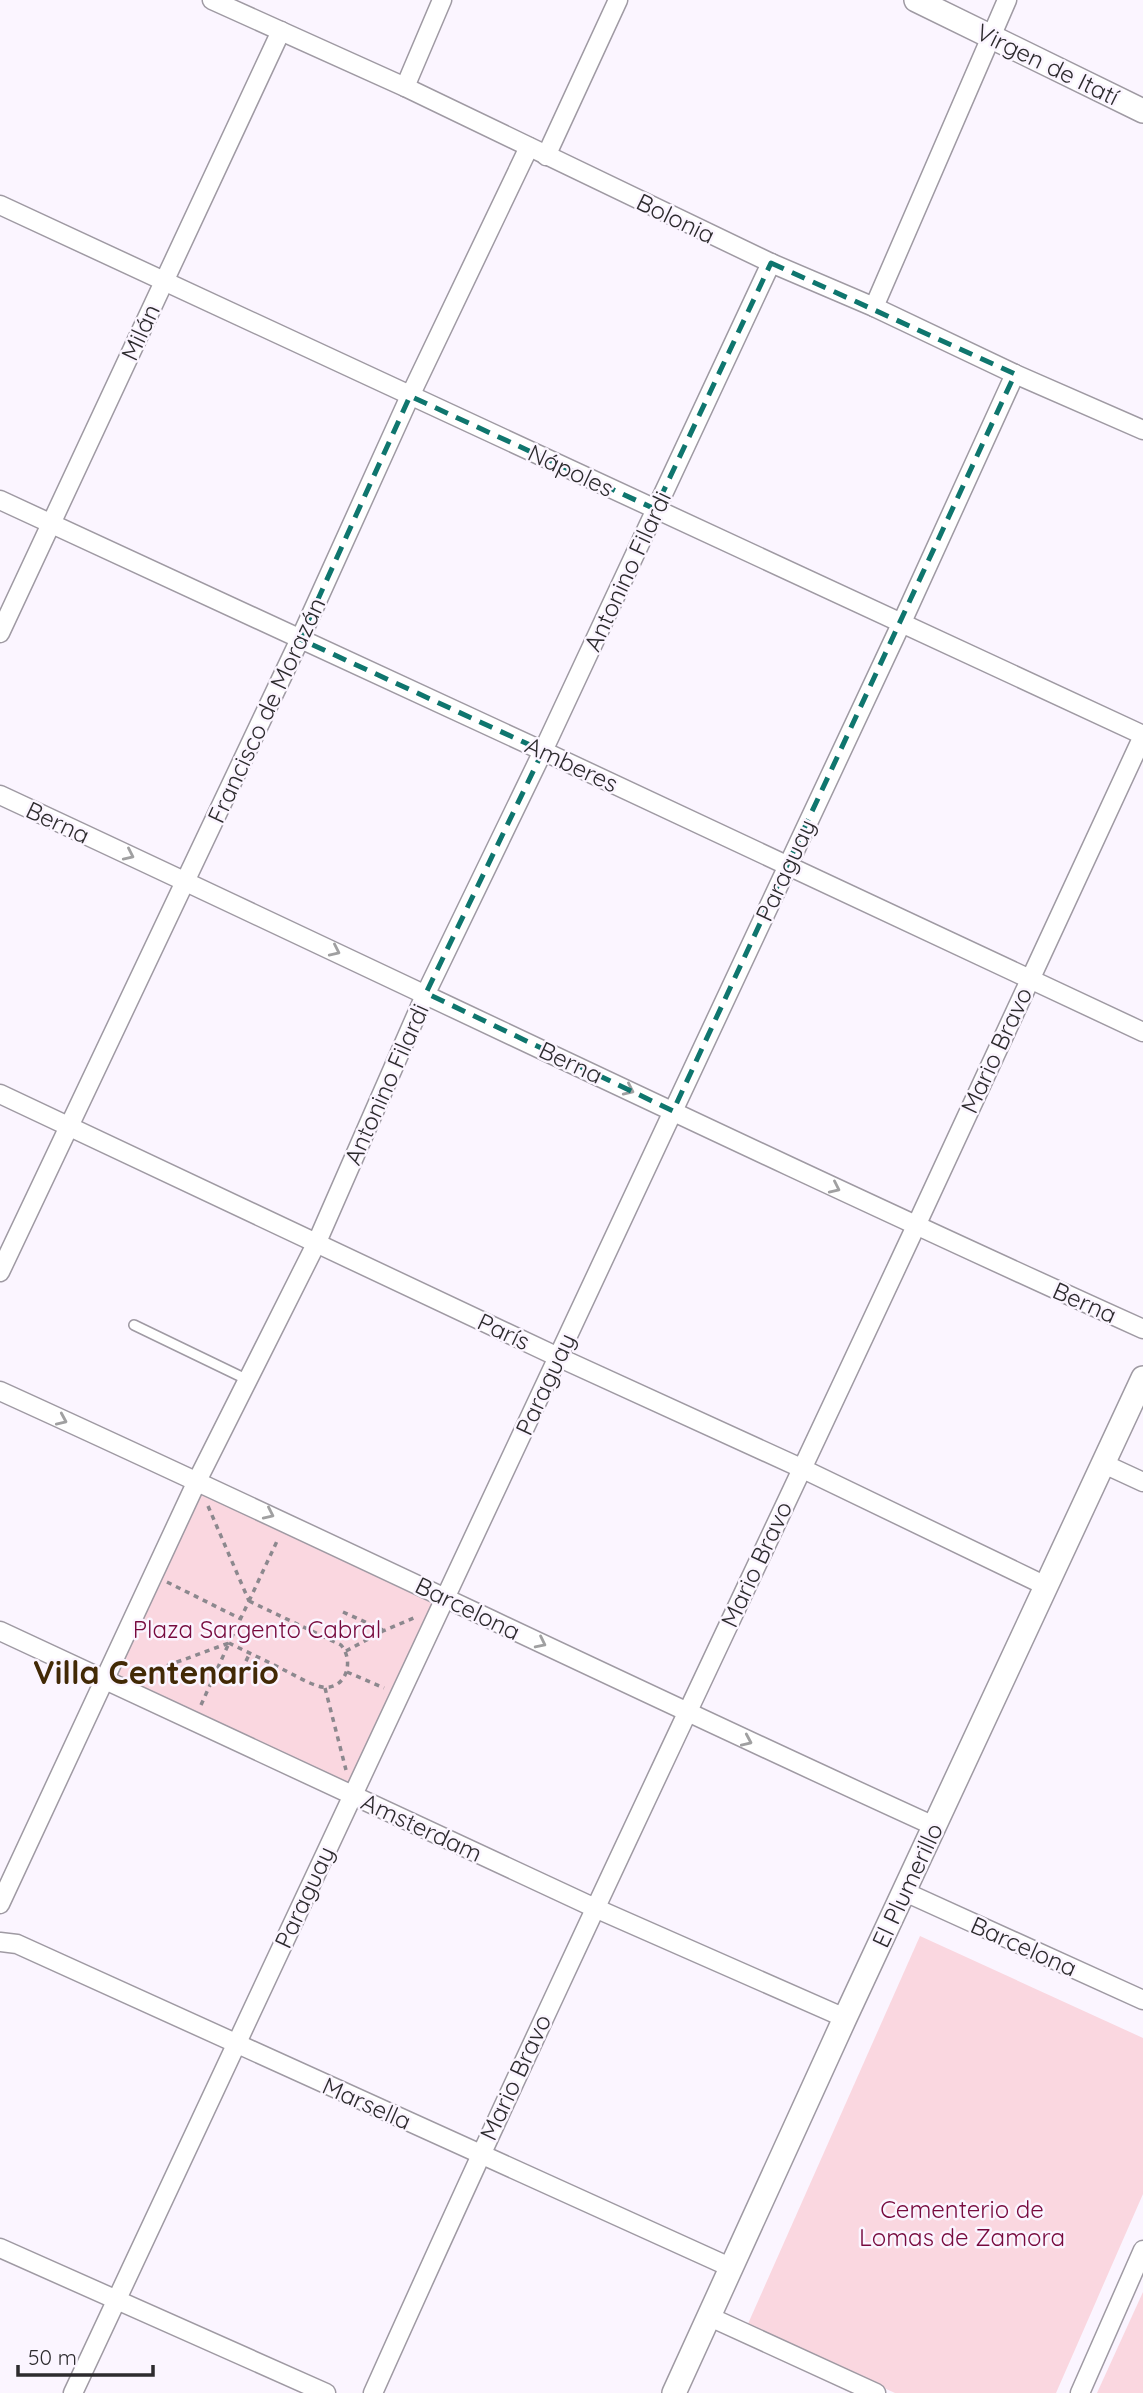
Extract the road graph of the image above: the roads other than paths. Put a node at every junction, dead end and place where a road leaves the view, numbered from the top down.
1 (212, 0) edge
2 (442, 0) edge
3 (618, 0) edge
4 (916, 0) edge
5 (1007, 0) edge
6 (281, 31) junction
7 (991, 36) junction
8 (405, 87) junction
9 (1143, 111) edge
10 (529, 148) junction
11 (546, 156) junction
12 (0, 205) edge
13 (771, 263) junction
14 (163, 280) junction
15 (874, 307) junction
16 (1015, 374) junction
17 (410, 396) junction
18 (1143, 430) edge
19 (0, 500) edge
20 (656, 509) junction
21 (51, 524) junction
22 (902, 622) junction
23 (0, 633) edge
24 (300, 639) junction
25 (1143, 736) edge
26 (544, 751) junction
27 (0, 795) edge
28 (787, 865) junction
29 (186, 881) junction
30 (1028, 979) junction
31 (426, 993) junction
32 (1143, 1032) edge
33 (0, 1094) edge
34 (673, 1111) junction
35 (71, 1126) junction
36 (916, 1226) junction
37 (317, 1242) junction
38 (0, 1272) edge
39 (134, 1325) dead end
40 (1143, 1329) edge
41 (558, 1357) junction
42 (1143, 1378) edge
43 (248, 1380) junction
44 (0, 1391) edge
45 (1104, 1464) junction
46 (801, 1468) junction
47 (197, 1481) junction
48 (1143, 1482) edge
49 (1046, 1586) junction
50 (444, 1602) junction
51 (0, 1631) edge
52 (111, 1682) junction
53 (687, 1713) junction
54 (352, 1794) junction
55 (934, 1826) junction
56 (905, 1892) junction
57 (0, 1904) edge
58 (594, 1908) junction
59 (0, 1942) edge
60 (1143, 2000) edge
61 (845, 2018) junction
62 (236, 2044) junction
63 (480, 2153) junction
64 (0, 2248) edge
65 (1143, 2250) edge
66 (732, 2268) junction
67 (115, 2300) junction
68 (710, 2317) junction
69 (73, 2393) edge
70 (326, 2393) edge
71 (373, 2393) edge
72 (674, 2393) edge
73 (876, 2393) edge
74 (1080, 2393) edge

1 - 6 street, Bolonia
2 - 8 street
3 - 11 street
4 - 7 street, Virgen de Itatí
5 - 7 street
6 - 8 street, Bolonia
6 - 14 street, Milán
7 - 9 street, Virgen de Itatí
7 - 15 street
8 - 10 street, Bolonia
10 - 11 street, Bolonia
10 - 17 street, Francisco de Morazán
11 - 13 street, Bolonia
12 - 14 street, Nápoles
13 - 15 street, Bolonia
13 - 20 street, Antonino Filardi
14 - 17 street, Nápoles
14 - 21 street, Milán
15 - 16 street, Bolonia
16 - 18 street, Bolonia
16 - 22 street, Paraguay
17 - 20 street, Nápoles
17 - 24 street, Francisco de Morazán
19 - 21 street, Amberes
20 - 22 street, Nápoles
20 - 26 street, Antonino Filardi
21 - 23 street, Milán
21 - 24 street, Amberes
22 - 25 street, Nápoles
22 - 28 street, Paraguay
24 - 26 street, Amberes
24 - 29 street, Francisco de Morazán
25 - 30 street, Mario Bravo
26 - 28 street, Amberes
26 - 31 street, Antonino Filardi
27 -> 29 street, Berna
28 - 30 street, Amberes
28 - 34 street, Paraguay
29 -> 31 street, Berna
29 - 35 street, Francisco de Morazán
30 - 32 street, Amberes
30 - 36 street, Mario Bravo
31 -> 34 street, Berna
31 - 37 street, Antonino Filardi
33 - 35 street, París
34 -> 36 street, Berna
34 - 41 street, Paraguay
35 - 37 street, París
35 - 38 street, Francisco de Morazán
36 - 40 street, Berna
36 - 46 street, Mario Bravo
37 - 41 street, París
37 - 43 street, Antonino Filardi
39 - 43 lane
41 - 46 street, París
41 - 50 street, Paraguay
42 - 45 street, El Plumerillo
43 - 47 street, Antonino Filardi
44 -> 47 street, Barcelona
45 - 48 street
45 - 49 street, El Plumerillo
46 - 49 street, París
46 - 53 street, Mario Bravo
47 -> 50 street, Barcelona
47 - 52 street, Antonino Filardi
49 - 55 street, El Plumerillo
50 -> 53 street, Barcelona
50 - 54 street, Paraguay
51 - 52 street, Amsterdam
52 - 54 street, Amsterdam
52 - 57 street, Antonino Filardi
53 -> 55 street, Barcelona
53 - 58 street, Mario Bravo
54 - 58 street, Amsterdam
54 - 62 street, Paraguay
55 - 56 street, El Plumerillo
56 - 60 street, Barcelona
56 - 61 street, El Plumerillo
58 - 61 street, Amsterdam
58 - 63 street, Mario Bravo
59 - 62 street, Marsella
61 - 66 street, El Plumerillo
62 - 63 street, Marsella
62 - 67 street, Paraguay
63 - 66 street, Marsella
63 - 71 street, Mario Bravo
64 - 67 street
65 - 74 street
66 - 68 street, El Plumerillo
67 - 69 street, Paraguay
67 - 70 street
68 - 72 street, El Plumerillo
68 - 73 street

